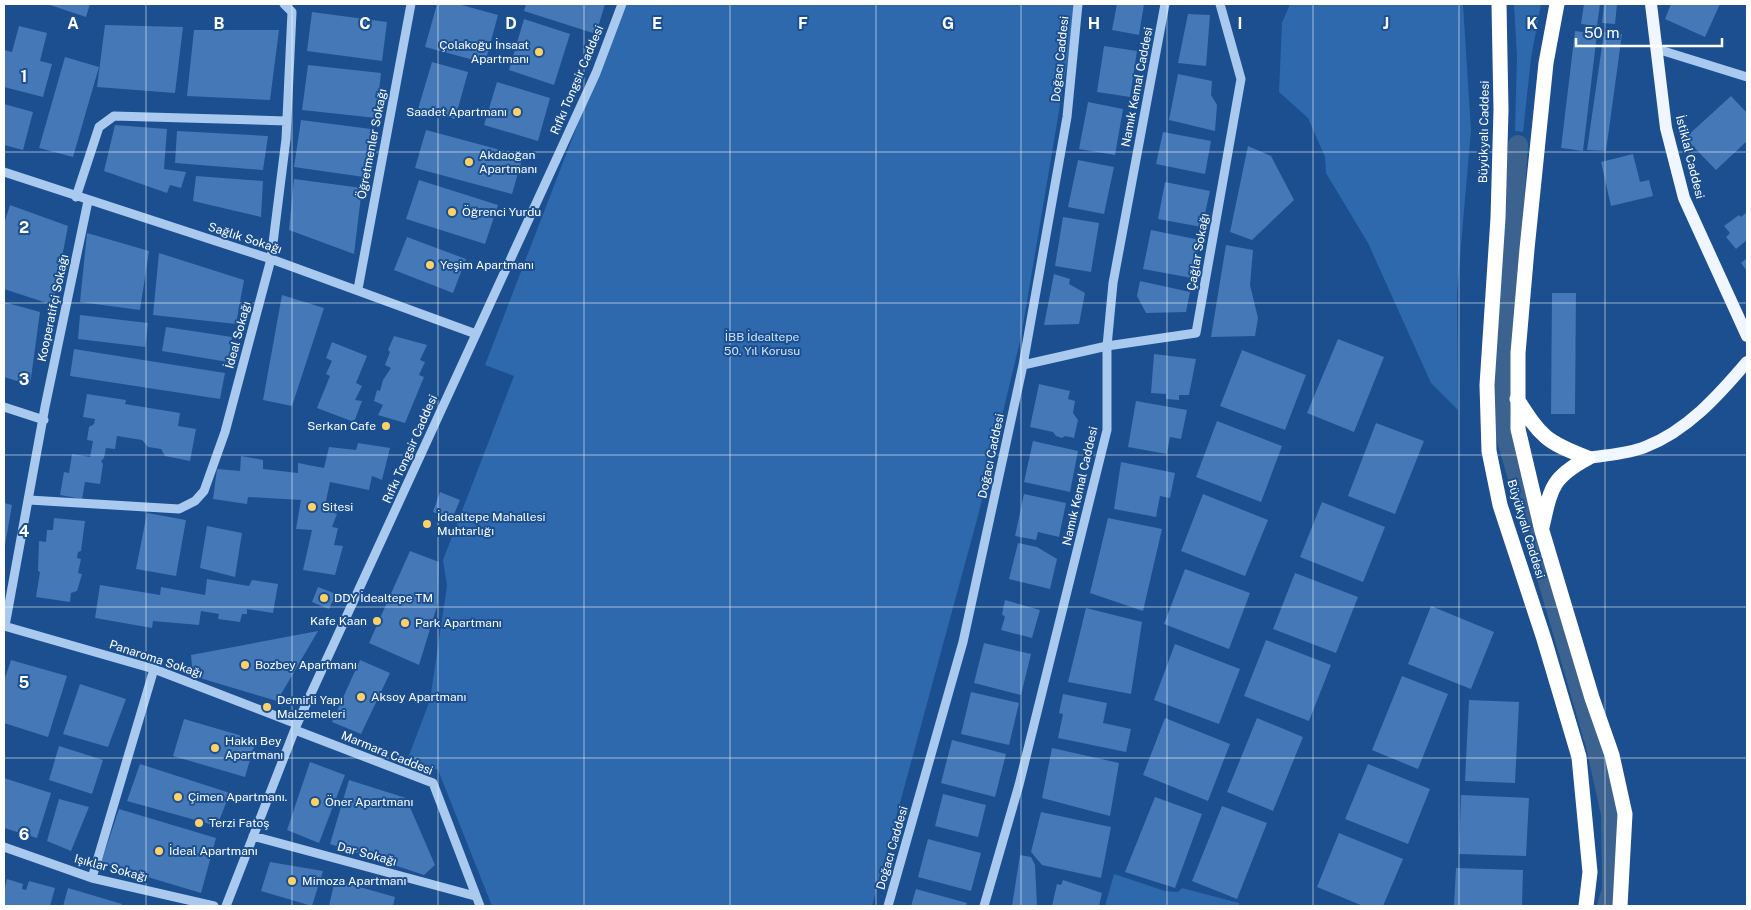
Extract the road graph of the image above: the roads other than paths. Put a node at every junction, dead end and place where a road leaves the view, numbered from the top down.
1 (284, 4) edge
2 (411, 4) edge
3 (622, 4) edge
4 (1078, 4) edge
5 (1165, 4) edge
6 (1220, 4) edge
7 (1499, 4) edge
8 (1557, 4) edge
9 (1651, 4) edge
10 (1657, 49) junction
11 (1747, 76) edge
12 (286, 121) junction
13 (4, 172) edge
14 (76, 197) junction
15 (88, 201) junction
16 (271, 259) junction
17 (358, 289) junction
18 (476, 334) junction
19 (1747, 336) edge
20 (1107, 346) junction
21 (1747, 362) edge
22 (1023, 365) junction
23 (1516, 399) junction
24 (4, 408) edge
25 (44, 420) junction
26 (1588, 458) junction
27 (29, 500) junction
28 (1542, 531) junction
29 (5, 626) edge
30 (154, 669) junction
31 (296, 727) junction
32 (253, 836) junction
33 (4, 847) edge
34 (92, 878) junction
35 (475, 896) junction
36 (214, 906) edge
37 (226, 906) edge
38 (480, 906) edge
39 (888, 906) edge
40 (984, 906) edge
41 (1586, 906) edge
42 (1620, 906) edge

1 - 12 street, İdeal Sokağı
2 - 17 street, Öğretmenler Sokağı
3 - 18 street, Rıfkı Tongsir Caddesi
4 - 22 street, Doğacı Caddesi
5 - 20 street, Namık Kemal Caddesi
6 - 20 street, Çağlar Sokağı
7 - 41 highway, Büyükyalı Caddesi
8 - 23 highway, Büyükyalı Caddesi
9 - 10 main road, İstiklal Caddesi
10 - 11 street
10 - 19 main road, İstiklal Caddesi
12 - 14 street
12 - 16 street, İdeal Sokağı
13 - 14 street, Sağlık Sokağı
14 - 15 street, Sağlık Sokağı
15 - 16 street, Sağlık Sokağı
15 - 25 street, Kooperatifçi Sokağı
16 - 17 street, Sağlık Sokağı
16 - 27 street, İdeal Sokağı
17 - 18 street, Sağlık Sokağı
18 - 31 street, Rıfkı Tongsir Caddesi
20 - 22 street, Çağlar Sokağı
20 - 40 street, Namık Kemal Caddesi
21 - 26 main road
22 - 39 street, Doğacı Caddesi
23 - 26 highway
23 - 28 highway, Büyükyalı Caddesi
24 - 25 street
25 - 27 street, Kooperatifçi Sokağı
26 - 28 highway, Büyükyalı Caddesi
27 - 29 street, Kooperatifçi Sokağı
28 - 42 highway, Büyükyalı Caddesi
29 - 30 street, Panaroma Sokağı
30 - 31 street, Panaroma Sokağı
30 - 34 street
31 - 32 street, Rıfkı Tongsir Caddesi
31 - 35 street, Marmara Caddesi
32 - 35 street, Dar Sokağı
32 - 37 street, Rıfkı Tongsir Caddesi
33 - 34 street, Işıklar Sokağı
34 - 36 street, Işıklar Sokağı
35 - 38 street, Marmara Caddesi

